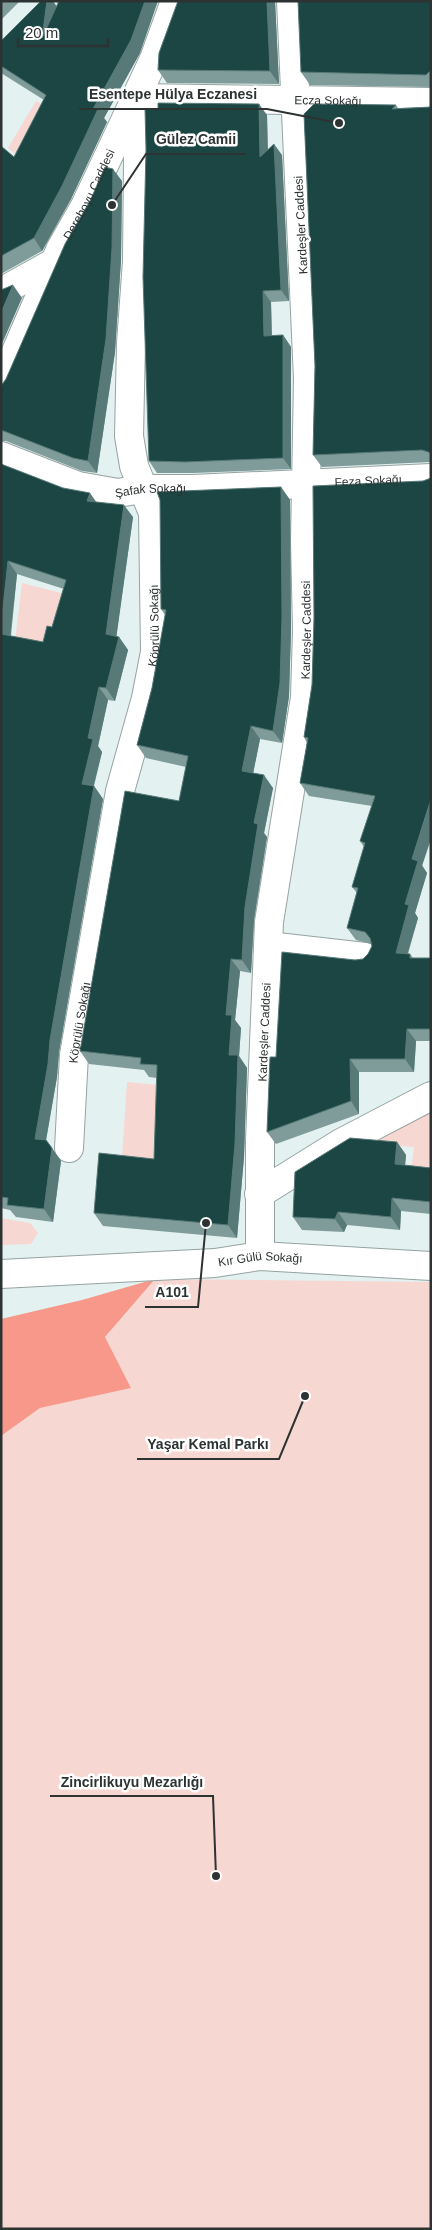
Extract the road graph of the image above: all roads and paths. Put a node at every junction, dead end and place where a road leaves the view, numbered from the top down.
1 (176, 1) edge
2 (291, 1) edge
3 (136, 98) junction
4 (297, 101) junction
5 (431, 102) edge
6 (55, 262) junction
7 (1, 292) edge
8 (1, 386) edge
9 (1, 456) edge
10 (431, 478) edge
11 (306, 482) junction
12 (142, 489) junction
13 (268, 946) junction
14 (365, 957) edge
15 (431, 1096) edge
16 (69, 1148) dead end
17 (259, 1194) junction
18 (260, 1256) junction
19 (431, 1266) edge
20 (1, 1274) edge

1 - 3 street, Dereboyu Caddesi
2 - 4 street, Kardeşler Caddesi
3 - 4 street, Ecza Sokağı
3 - 6 street, Dereboyu Caddesi
3 - 12 street, Köprülü Sokağı
4 - 5 street, Ecza Sokağı
4 - 11 street, Kardeşler Caddesi
6 - 7 street
6 - 8 street, Dereboyu Caddesi
9 - 12 street, Şafak Sokağı
10 - 11 street, Feza Sokağı
11 - 12 street, Şafak Sokağı
11 - 13 street, Kardeşler Caddesi
12 - 16 street, Köprülü Sokağı
13 - 14 street
13 - 17 street, Kardeşler Caddesi
15 - 17 street
17 - 18 street, Kardeşler Caddesi
18 - 19 street, Kır Gülü Sokağı
18 - 20 street, Kır Gülü Sokağı

